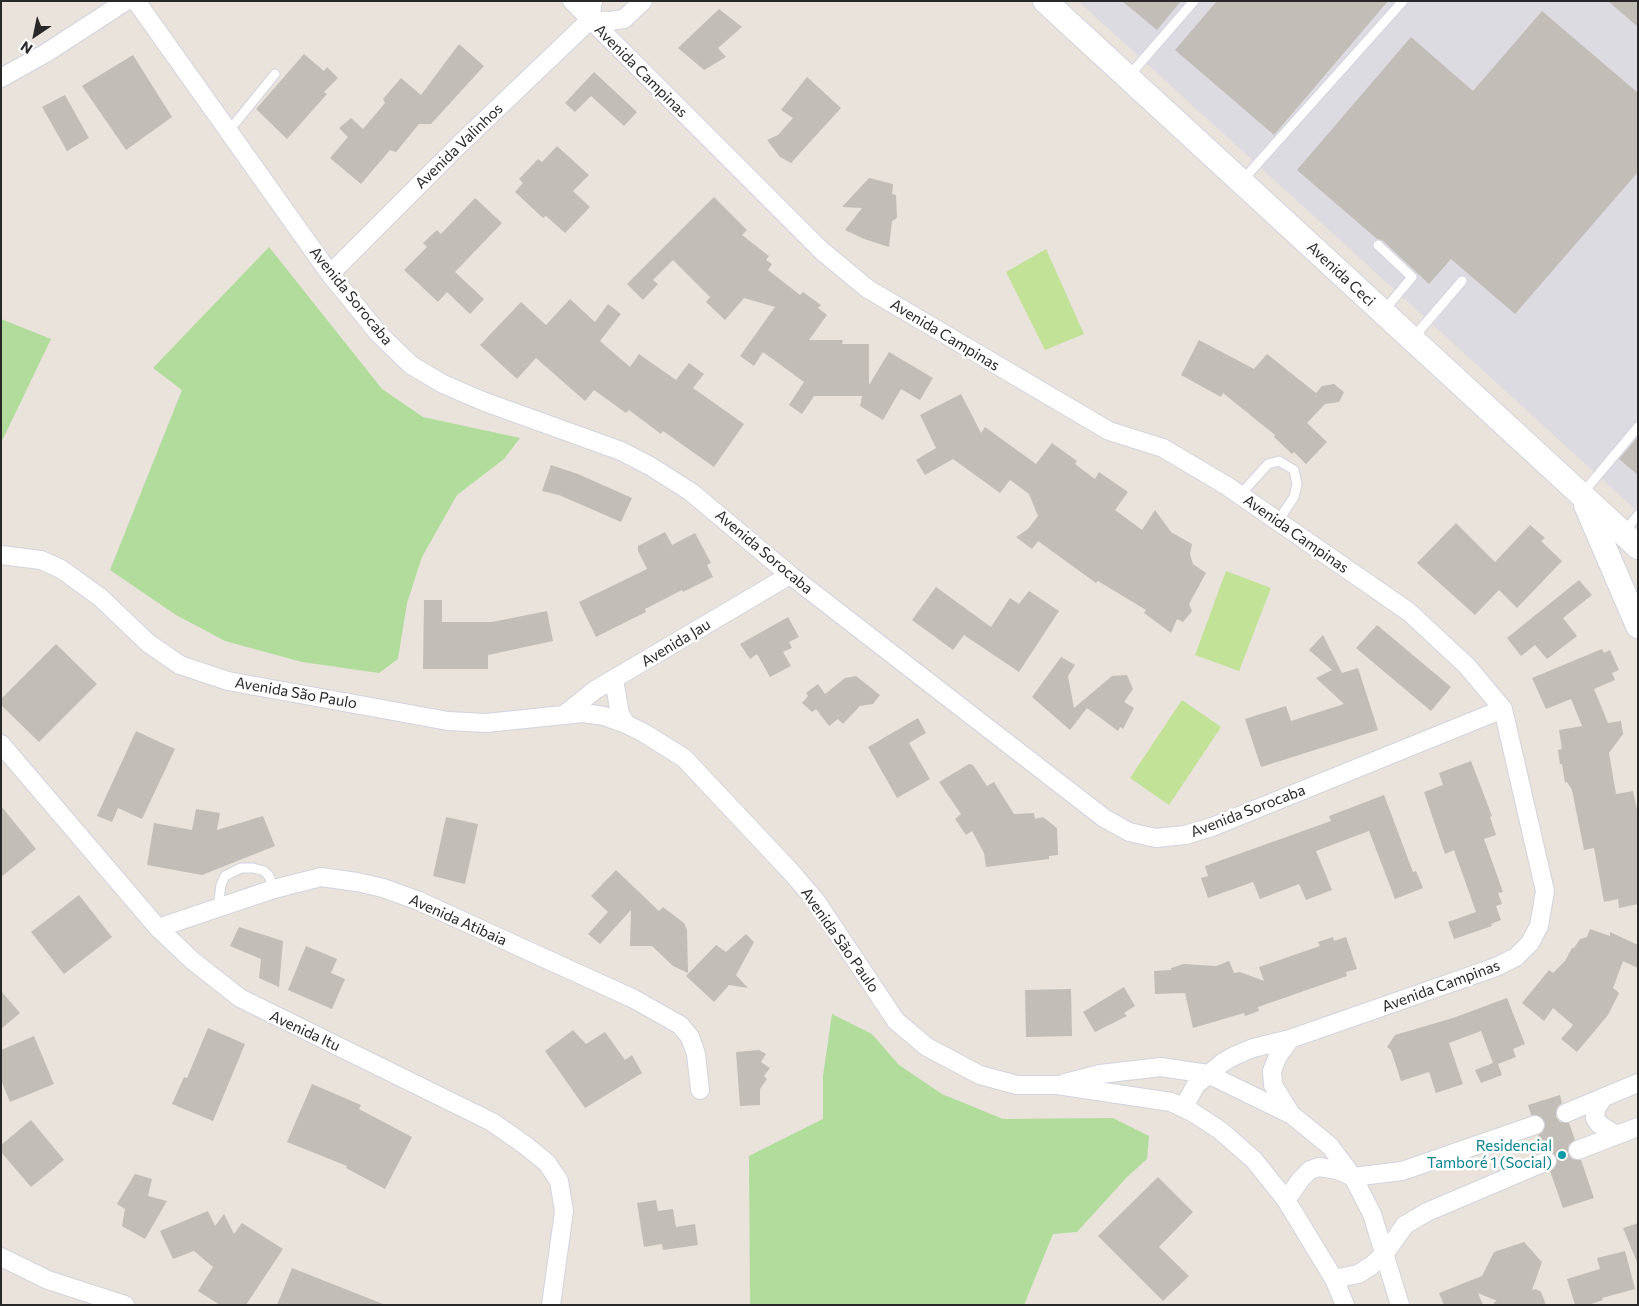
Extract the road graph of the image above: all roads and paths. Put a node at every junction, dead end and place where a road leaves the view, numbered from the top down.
1 (126, 1) edge
2 (136, 1) edge
3 (572, 1) edge
4 (593, 1) edge
5 (643, 1) edge
6 (1045, 1) edge
7 (1194, 1) edge
8 (1403, 1) edge
9 (590, 20) junction
10 (275, 74) dead end
11 (1, 78) edge
12 (1128, 78) junction
13 (228, 133) junction
14 (1241, 182) junction
15 (1378, 245) dead end
16 (330, 274) junction
17 (1462, 281) dead end
18 (1383, 312) junction
19 (1412, 339) junction
20 (1638, 428) edge
21 (1240, 495) junction
22 (1582, 496) junction
23 (1638, 515) edge
24 (1278, 521) junction
25 (1630, 540) edge
26 (1, 555) edge
27 (790, 575) junction
28 (1638, 626) edge
29 (614, 680) junction
30 (1503, 709) junction
31 (565, 714) junction
32 (626, 724) junction
33 (1, 744) edge
34 (274, 889) junction
35 (218, 907) junction
36 (158, 928) junction
37 (1290, 1039) junction
38 (1208, 1074) junction
39 (1638, 1083) edge
40 (1057, 1085) junction
41 (700, 1090) dead end
42 (1604, 1097) junction
43 (1183, 1108) junction
44 (1566, 1113) tunnel mouth
45 (1292, 1115) junction
46 (1535, 1125) tunnel mouth
47 (1638, 1127) edge
48 (1616, 1135) junction
49 (1578, 1150) tunnel mouth
50 (1547, 1161) tunnel mouth
51 (1353, 1177) junction
52 (1286, 1200) junction
53 (1385, 1252) junction
54 (1, 1257) edge
55 (1334, 1279) junction
56 (125, 1305) edge
57 (552, 1305) edge
58 (1345, 1305) edge
59 (1400, 1305) edge

1 - 11 street
2 - 13 street, Avenida Sorocaba
3 - 9 street, Avenida Campinas
4 - 9 street
5 - 9 street
6 - 12 main road, Avenida Ceci
7 - 12 lane
8 - 14 lane
9 - 16 street, Avenida Valinhos
9 - 21 street, Avenida Campinas
10 - 13 lane
12 - 14 main road, Avenida Ceci
13 - 16 street, Avenida Sorocaba
14 - 18 main road, Avenida Ceci
15 - 18 lane
16 - 27 street, Avenida Sorocaba
17 - 19 lane
18 - 19 main road, Avenida Ceci
19 - 22 main road, Avenida Ceci
20 - 22 lane
21 - 24 street, Avenida Campinas
21 - 24 lane
22 - 25 main road, Avenida Ceci
22 - 28 main road
23 - 25 lane
24 - 30 street, Avenida Campinas
26 - 31 street, Avenida São Paulo
27 - 29 street, Avenida Jau
27 - 30 street, Avenida Sorocaba
29 - 31 street, Avenida Jau
29 - 32 street
30 - 37 street, Avenida Campinas
31 - 32 street, Avenida São Paulo
32 - 40 street, Avenida São Paulo
33 - 36 street, Avenida Itu
34 - 35 street, Avenida Atibaia
34 - 35 lane
34 - 41 street, Avenida Atibaia
35 - 36 street, Avenida Atibaia
36 - 57 street, Avenida Itu
37 - 38 street, Avenida Campinas
37 - 45 street
38 - 40 street, Avenida São Paulo
38 - 43 street, Avenida Campinas
38 - 45 street, Avenida São Paulo
39 - 42 street
40 - 43 street, Avenida São Paulo
42 - 44 street
42 - 48 street
43 - 52 street, Avenida São Paulo
45 - 51 street, Avenida São Paulo
46 - 51 street
47 - 48 street
48 - 49 street
50 - 53 street
51 - 52 street
51 - 53 street, Avenida São Paulo
52 - 55 street, Avenida São Paulo
53 - 55 street
53 - 59 street, Avenida São Paulo
54 - 56 street
55 - 58 street, Avenida São Paulo

